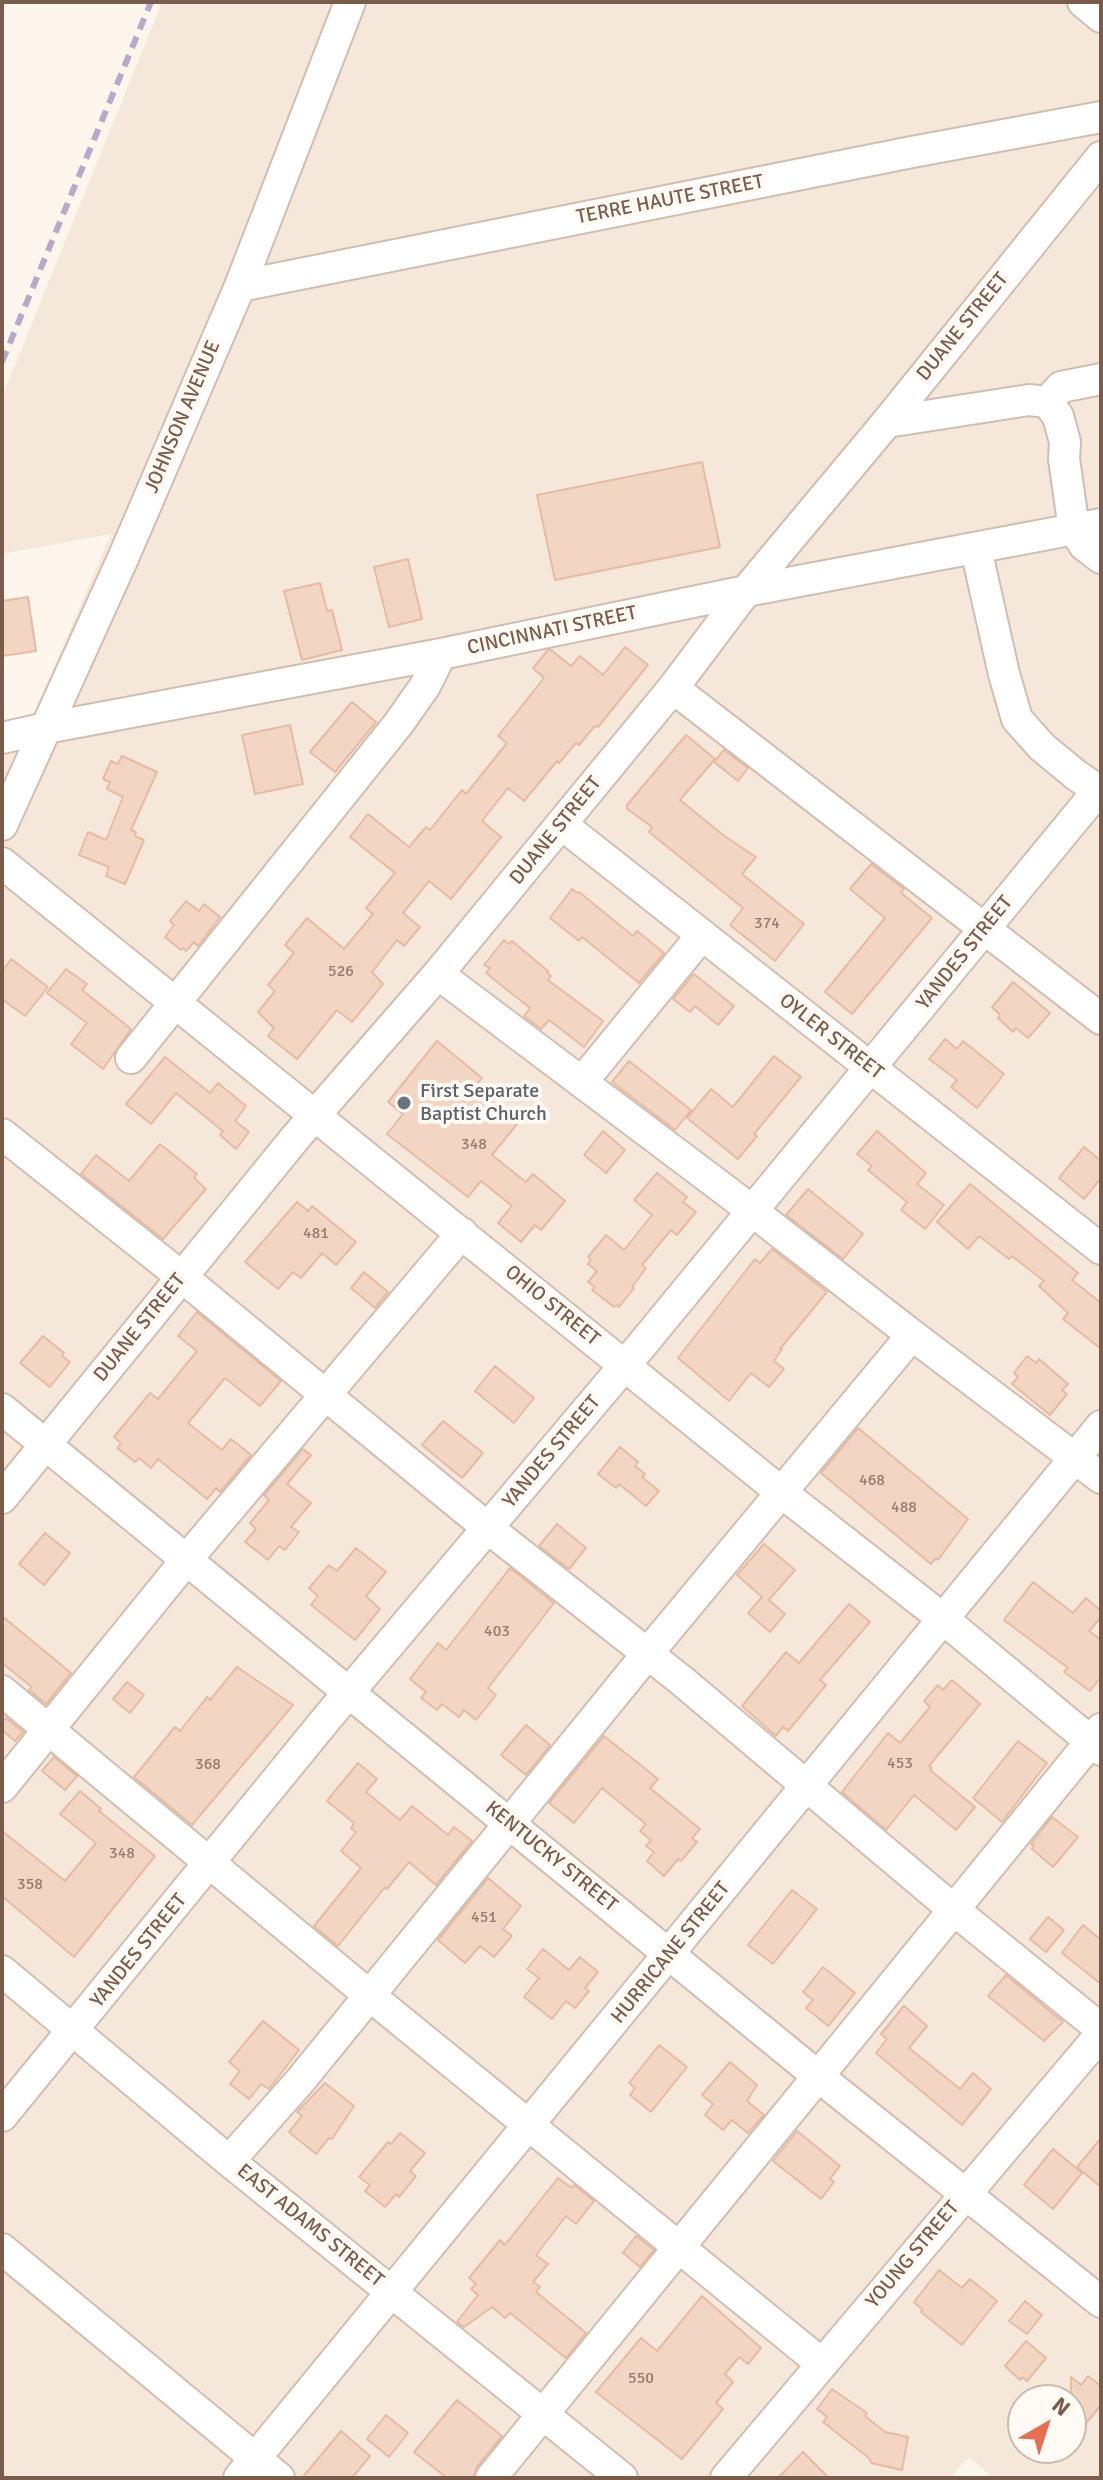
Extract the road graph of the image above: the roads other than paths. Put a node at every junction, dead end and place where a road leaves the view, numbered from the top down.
1 (350, 2) edge
2 (1083, 2) edge
3 (1101, 17) edge
4 (1101, 117) edge
5 (1101, 157) edge
6 (240, 286) junction
7 (1101, 379) edge
8 (1047, 402) junction
9 (887, 422) junction
10 (1088, 526) edge
11 (976, 549) junction
12 (1101, 558) edge
13 (746, 591) junction
14 (441, 654) junction
15 (673, 688) junction
16 (46, 728) junction
17 (2, 738) edge
18 (1100, 789) edge
19 (561, 824) junction
20 (2, 825) edge
21 (2, 863) edge
22 (985, 928) junction
23 (702, 935) junction
24 (438, 974) junction
25 (175, 1002) junction
26 (1101, 1019) edge
27 (131, 1058) dead end
28 (870, 1069) junction
29 (582, 1082) junction
30 (316, 1114) junction
31 (2, 1134) edge
32 (753, 1211) junction
33 (462, 1233) junction
34 (1101, 1249) edge
35 (182, 1277) junction
36 (912, 1335) junction
37 (625, 1365) junction
38 (328, 1394) junction
39 (2, 1409) edge
40 (1101, 1426) edge
41 (45, 1444) junction
42 (1075, 1459) junction
43 (1101, 1478) edge
44 (781, 1492) junction
45 (2, 1498) edge
46 (489, 1529) junction
47 (187, 1559) junction
48 (942, 1618) junction
49 (648, 1653) junction
50 (2, 1691) edge
51 (349, 1693) junction
52 (49, 1729) junction
53 (1098, 1740) edge
54 (806, 1786) junction
55 (2, 1787) edge
56 (511, 1823) junction
57 (210, 1864) junction
58 (954, 1910) junction
59 (670, 1955) junction
60 (2, 1971) edge
61 (369, 1995) junction
62 (73, 2030) junction
63 (1101, 2032) edge
64 (819, 2077) junction
65 (2, 2116) edge
66 (531, 2125) junction
67 (229, 2161) junction
68 (965, 2194) junction
69 (2, 2249) edge
70 (680, 2249) junction
71 (391, 2291) junction
72 (1101, 2302) edge
73 (821, 2363) junction
74 (542, 2413) junction
75 (248, 2468) edge
76 (279, 2478) edge
77 (491, 2478) edge
78 (622, 2478) edge
79 (726, 2478) edge

1 - 6 street, JOHNSON AVENUE
2 - 3 street
4 - 6 street, TERRE HAUTE STREET
5 - 9 street, DUANE STREET
6 - 16 street, JOHNSON AVENUE
7 - 8 street
8 - 9 street
8 - 10 street
9 - 13 street, DUANE STREET
10 - 11 street, CINCINNATI STREET
10 - 12 street
11 - 13 street, CINCINNATI STREET
11 - 18 street
13 - 14 street, CINCINNATI STREET
13 - 15 street, DUANE STREET
14 - 16 street, CINCINNATI STREET
14 - 25 street
15 - 19 street, DUANE STREET
15 - 22 street
16 - 17 street, CINCINNATI STREET
16 - 20 street, JOHNSON AVENUE
18 - 22 street, YANDES STREET
19 - 23 street, OYLER STREET
19 - 24 street, DUANE STREET
21 - 25 street, OHIO STREET
22 - 26 street
22 - 28 street, YANDES STREET
23 - 28 street, OYLER STREET
23 - 29 street
24 - 29 street
24 - 30 street, DUANE STREET
25 - 27 street
25 - 30 street, OHIO STREET
28 - 32 street, YANDES STREET
28 - 34 street, OYLER STREET
29 - 32 street
30 - 33 street, OHIO STREET
30 - 35 street, DUANE STREET
31 - 35 street
32 - 36 street
32 - 37 street, YANDES STREET
33 - 37 street, OHIO STREET
33 - 38 street
35 - 38 street
35 - 41 street, DUANE STREET
36 - 42 street
36 - 44 street
37 - 44 street, OHIO STREET
37 - 46 street, YANDES STREET
38 - 46 street
38 - 47 street
39 - 41 street, KENTUCKY STREET
40 - 42 street, HURRICANE STREET
41 - 45 street, DUANE STREET
41 - 47 street, KENTUCKY STREET
42 - 43 street
42 - 48 street, HURRICANE STREET
44 - 48 street, OHIO STREET
44 - 49 street
46 - 49 street
46 - 51 street, YANDES STREET
47 - 51 street, KENTUCKY STREET
47 - 52 street
48 - 53 street, OHIO STREET
48 - 54 street, HURRICANE STREET
49 - 54 street
49 - 56 street
50 - 52 street
51 - 56 street, KENTUCKY STREET
51 - 57 street, YANDES STREET
52 - 55 street
52 - 57 street
53 - 58 street
54 - 58 street
54 - 59 street, HURRICANE STREET
56 - 59 street, KENTUCKY STREET
56 - 61 street
57 - 61 street
57 - 62 street, YANDES STREET
58 - 63 street
58 - 64 street
59 - 64 street, KENTUCKY STREET
59 - 66 street, HURRICANE STREET
60 - 62 street, EAST ADAMS STREET
61 - 66 street
61 - 67 street
62 - 65 street, YANDES STREET
62 - 67 street, EAST ADAMS STREET
63 - 68 street, YOUNG STREET
64 - 68 street, KENTUCKY STREET
64 - 70 street
66 - 70 street
66 - 71 street, HURRICANE STREET
67 - 71 street, EAST ADAMS STREET
68 - 72 street, KENTUCKY STREET
68 - 73 street, YOUNG STREET
69 - 75 street
70 - 73 street
70 - 74 street
71 - 74 street, EAST ADAMS STREET
71 - 75 street, HURRICANE STREET
73 - 79 street, YOUNG STREET
74 - 77 street
74 - 78 street, EAST ADAMS STREET
75 - 76 street

